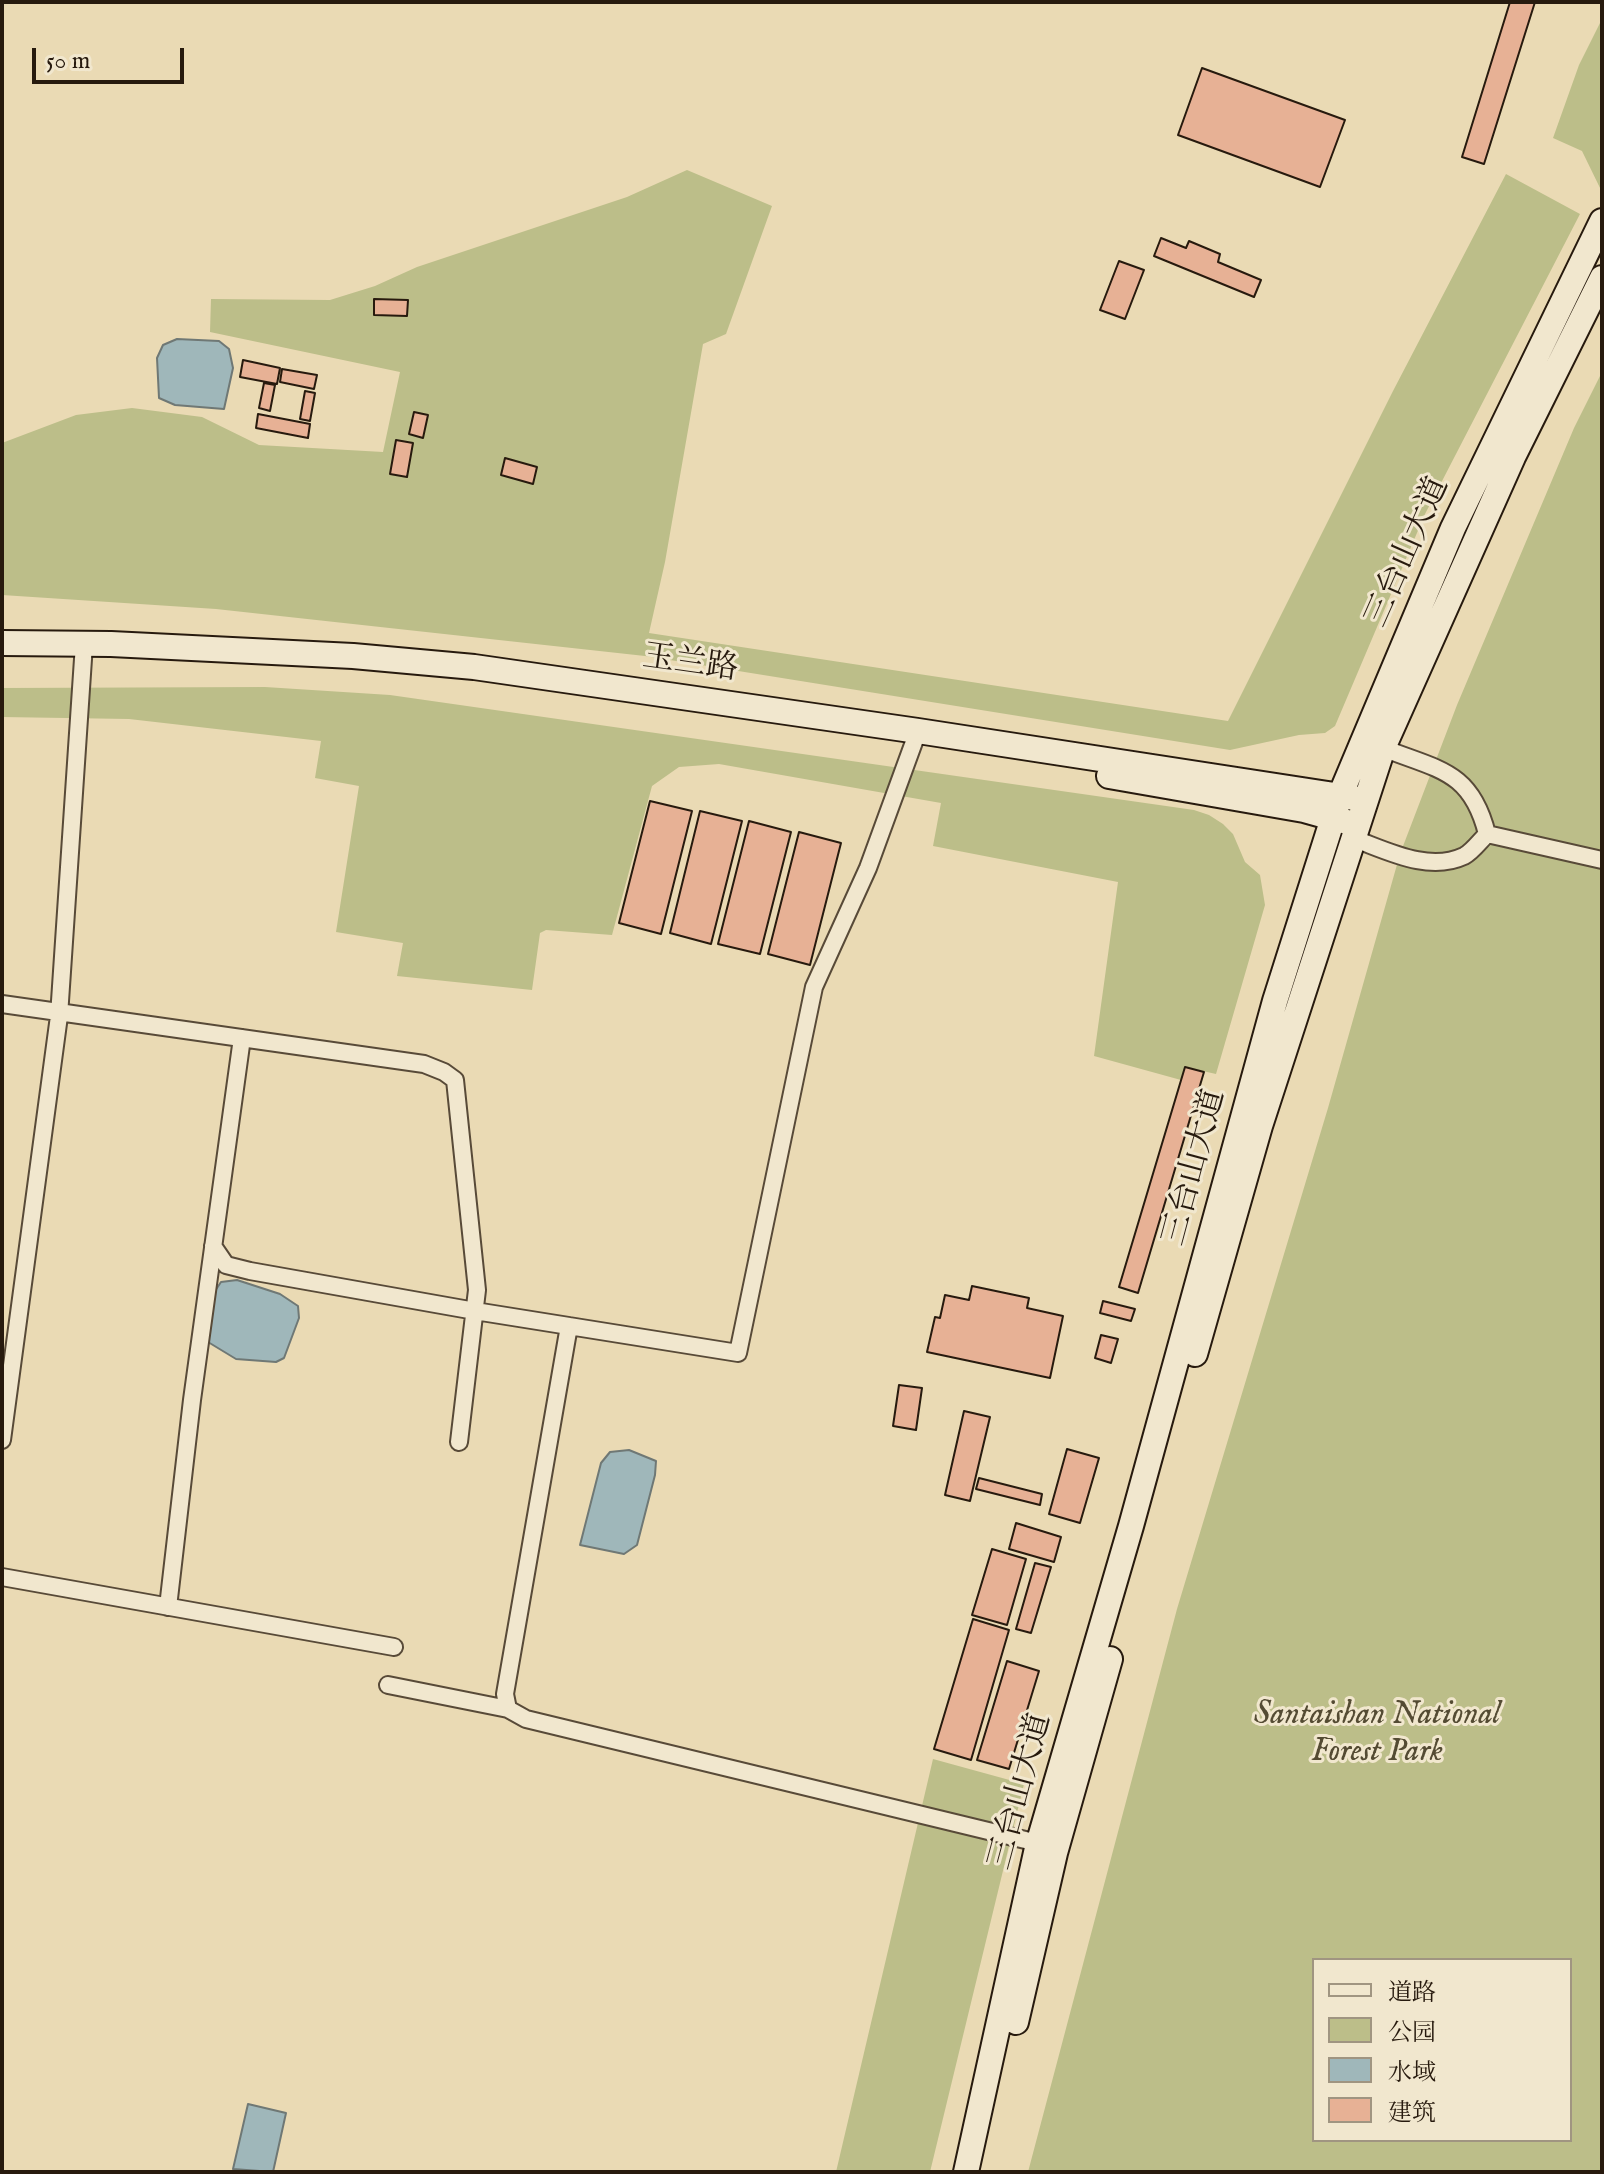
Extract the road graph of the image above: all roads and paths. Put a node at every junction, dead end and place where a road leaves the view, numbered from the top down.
1 (1602, 221) edge
2 (1602, 278) edge
3 (2, 643) edge
4 (83, 651) junction
5 (2, 658) edge
6 (916, 737) junction
7 (1383, 748) junction
8 (1345, 819) junction
9 (1487, 834) junction
10 (1602, 860) edge
11 (2, 1004) edge
12 (59, 1013) junction
13 (242, 1038) junction
14 (213, 1246) junction
15 (475, 1311) junction
16 (569, 1326) junction
17 (2, 1440) edge
18 (459, 1442) dead end
19 (2, 1577) edge
20 (168, 1607) junction
21 (394, 1647) dead end
22 (388, 1685) dead end
23 (508, 1709) junction
24 (1048, 1846) junction
25 (966, 2172) edge
26 (980, 2172) edge

1 - 8 main road, 三台山大道
2 - 7 main road, 三台山大道
3 - 4 main road, 玉兰路
4 - 5 main road, 玉兰路
4 - 6 main road, 玉兰路
4 - 12 street
6 - 8 main road, 玉兰路
6 - 16 street
7 - 8 main road, 三台山大道
7 - 9 street
8 - 9 street, 玉兰路
8 - 24 main road, 三台山大道
9 - 10 street
11 - 12 street
12 - 13 street
12 - 17 street
13 - 14 street
13 - 15 street
14 - 15 street
14 - 20 street
15 - 16 street
15 - 18 street
16 - 23 street
19 - 20 street
20 - 21 street
22 - 23 street
23 - 24 street
24 - 25 main road, 三台山大道
24 - 26 main road, 三台山大道

